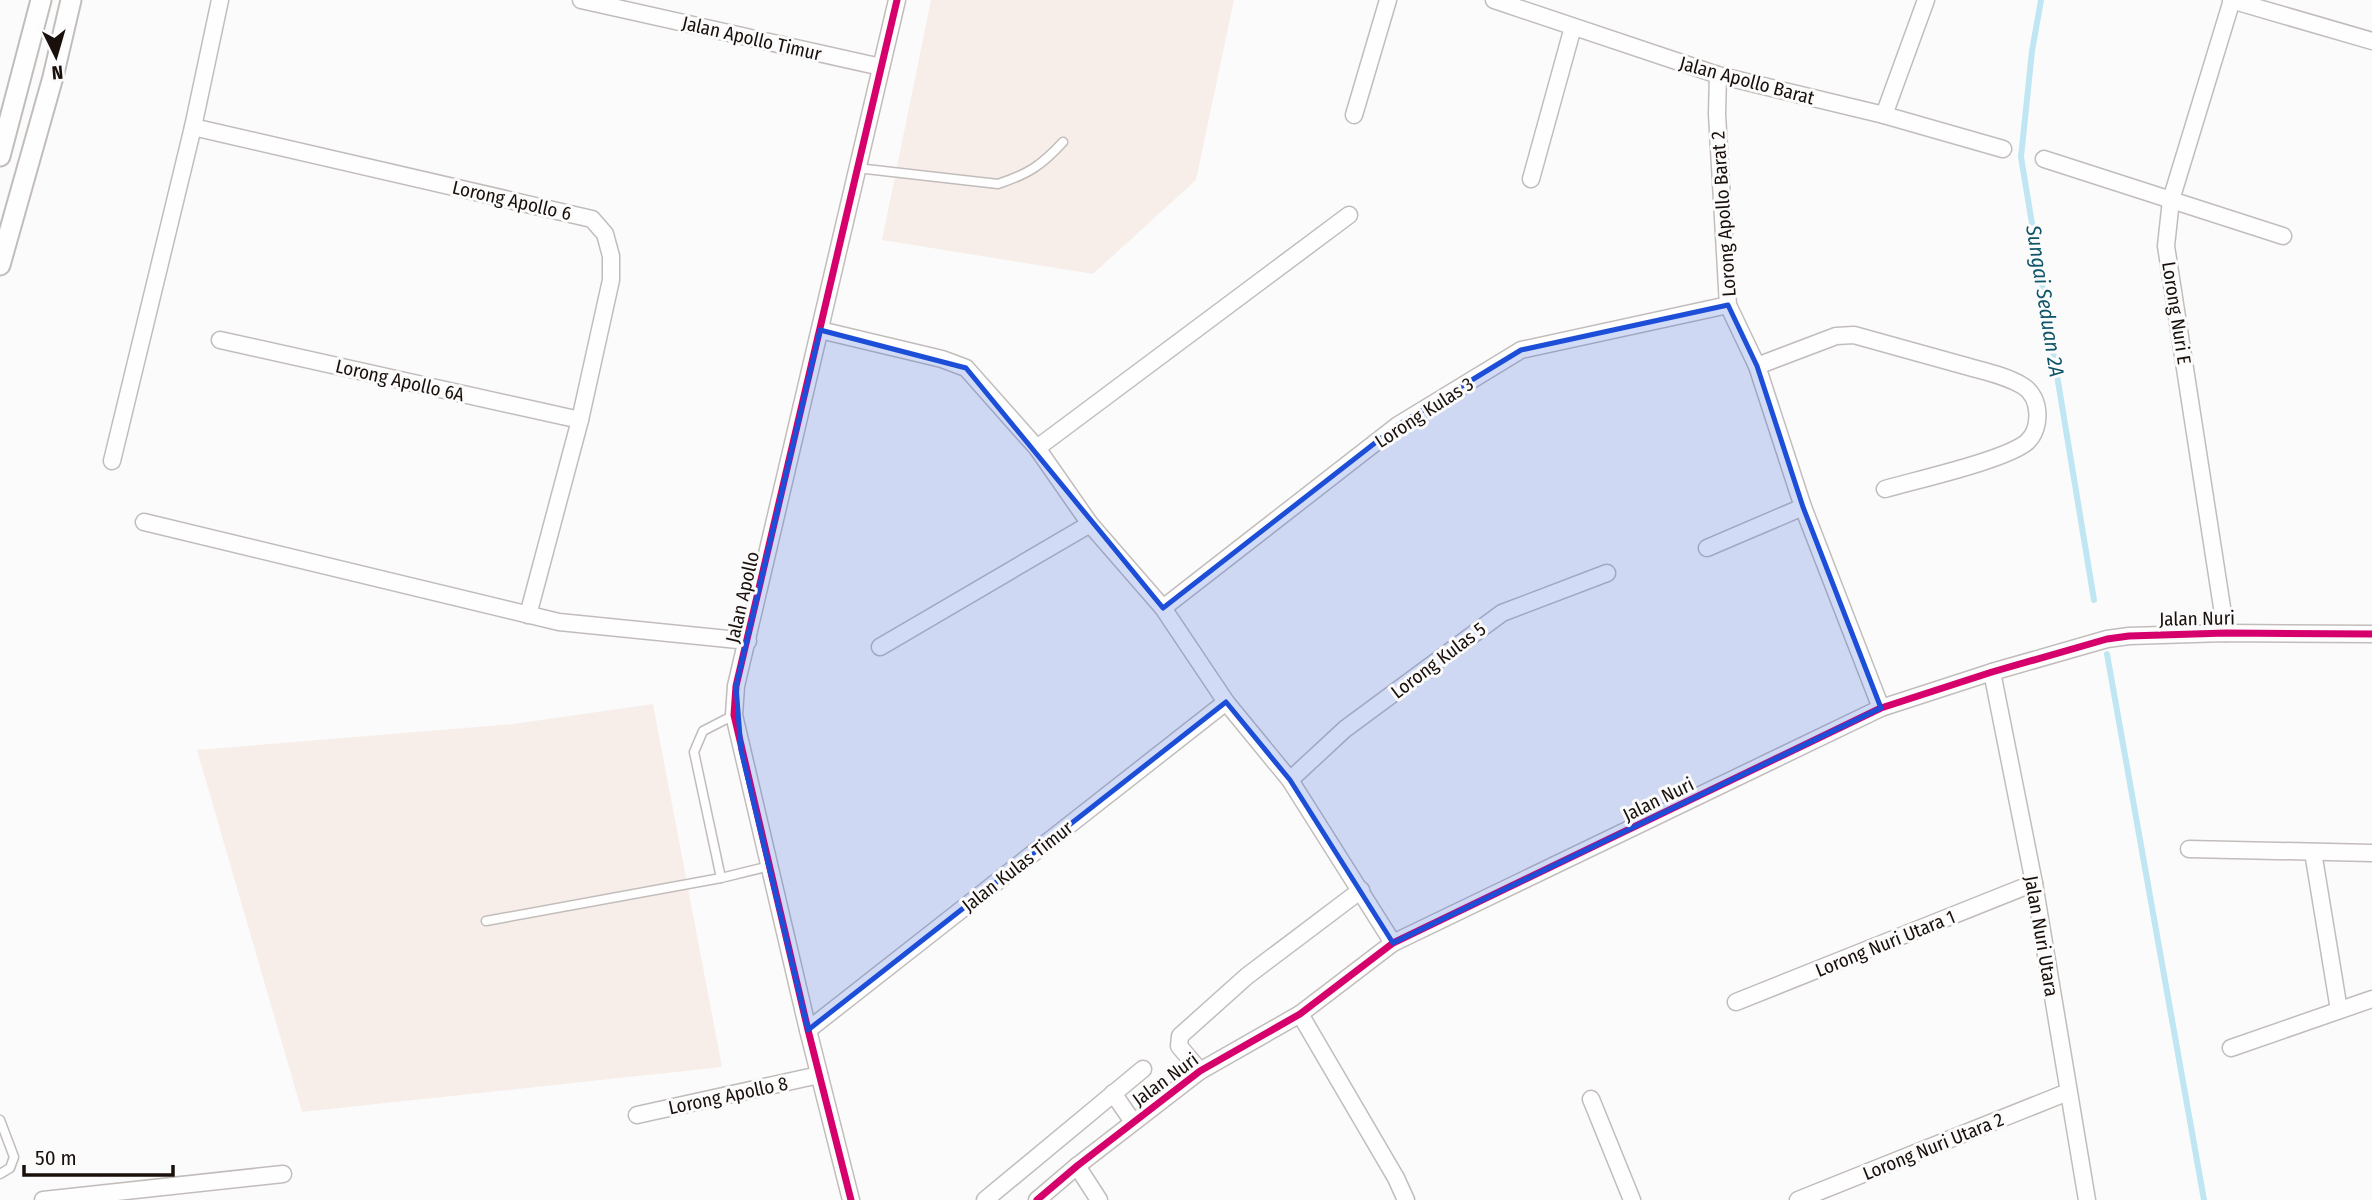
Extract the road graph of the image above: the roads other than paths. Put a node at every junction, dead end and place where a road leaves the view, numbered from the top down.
1 (41, 0) edge
2 (71, 0) edge
3 (220, 0) edge
4 (581, 0) edge
5 (897, 0) edge
6 (1388, 0) edge
7 (1494, 0) edge
8 (1926, 0) edge
9 (2232, 0) edge
10 (1573, 27) junction
11 (2372, 41) edge
12 (881, 67) junction
13 (1718, 75) junction
14 (1354, 115) dead end
15 (1884, 115) junction
16 (193, 127) junction
17 (1063, 142) dead end
18 (2003, 149) dead end
19 (0, 156) edge
20 (2044, 159) dead end
21 (858, 168) junction
22 (1531, 179) dead end
23 (2171, 200) junction
24 (1349, 215) dead end
25 (2283, 236) dead end
26 (0, 265) edge
27 (1728, 305) junction
28 (820, 330) junction
29 (220, 340) dead end
30 (1757, 366) junction
31 (580, 420) junction
32 (1037, 448) junction
33 (113, 461) dead end
34 (1885, 489) dead end
35 (1804, 508) junction
36 (144, 522) dead end
37 (1090, 524) junction
38 (1707, 548) dead end
39 (1606, 573) dead end
40 (1163, 608) junction
41 (528, 615) junction
42 (2225, 633) junction
43 (2372, 634) edge
44 (748, 641) junction
45 (880, 647) dead end
46 (1992, 672) junction
47 (1226, 702) junction
48 (1881, 708) junction
49 (734, 715) junction
50 (1290, 780) junction
51 (2189, 849) dead end
52 (2313, 852) junction
53 (2372, 853) edge
54 (770, 866) junction
55 (721, 878) junction
56 (2034, 883) junction
57 (1361, 890) junction
58 (486, 921) dead end
59 (1393, 943) junction
60 (2372, 999) edge
61 (1736, 1002) dead end
62 (2339, 1010) junction
63 (1300, 1014) junction
64 (808, 1030) junction
65 (2231, 1048) dead end
66 (1143, 1069) dead end
67 (1200, 1071) junction
68 (819, 1075) junction
69 (2068, 1091) junction
70 (1113, 1093) junction
71 (1591, 1099) dead end
72 (637, 1115) dead end
73 (0, 1120) edge
74 (1133, 1122) junction
75 (1077, 1166) junction
76 (0, 1174) edge
77 (283, 1174) dead end
78 (43, 1200) edge
79 (851, 1200) edge
80 (985, 1200) edge
81 (1037, 1200) edge
82 (1099, 1200) edge
83 (1406, 1200) edge
84 (1632, 1200) edge
85 (1798, 1200) edge
86 (2087, 1200) edge

1 - 19 street
2 - 26 street
3 - 16 street
4 - 12 street, Jalan Apollo Timur
5 - 12 street, Jalan Apollo
6 - 14 street
7 - 10 street, Jalan Apollo Barat
8 - 15 street
9 - 11 street
9 - 23 street, Lorong Nuri E
10 - 13 street, Jalan Apollo Barat
10 - 22 street
12 - 21 street, Jalan Apollo
13 - 15 street, Jalan Apollo Barat
13 - 27 street, Lorong Apollo Barat 2
15 - 18 street, Jalan Apollo Barat
16 - 31 street, Lorong Apollo 6
16 - 33 street
17 - 21 lane
20 - 23 street
21 - 28 street, Jalan Apollo
23 - 25 street
23 - 42 street, Lorong Nuri E
24 - 32 street
27 - 30 street, Lorong Apollo Barat 2
27 - 40 street, Lorong Kulas 3
28 - 32 street
28 - 44 street, Jalan Apollo
29 - 31 street, Lorong Apollo 6A
30 - 34 street
30 - 35 street, Lorong Apollo Barat 2
31 - 41 street, Lorong Apollo 6
32 - 37 street
35 - 38 street
35 - 48 street, Lorong Apollo Barat 2
36 - 41 street
37 - 40 street
37 - 45 street
39 - 50 street, Lorong Kulas 5
40 - 47 street
41 - 44 street
42 - 43 street, Jalan Nuri
42 - 46 street, Jalan Nuri
44 - 49 street, Jalan Apollo
46 - 48 street, Jalan Nuri
46 - 56 street, Jalan Nuri Utara
47 - 50 street
47 - 64 street, Jalan Kulas Timur
48 - 59 street, Jalan Nuri
49 - 54 street, Jalan Apollo
49 - 55 lane
50 - 57 street
51 - 52 street
52 - 53 street
52 - 62 street
54 - 55 lane
54 - 64 street, Jalan Apollo
55 - 58 lane
56 - 61 street, Lorong Nuri Utara 1
56 - 69 street, Jalan Nuri Utara
57 - 59 street
57 - 67 street, Jalan Nuri
59 - 63 street, Jalan Nuri
60 - 62 street
62 - 65 street
63 - 67 street, Jalan Nuri
63 - 83 street
64 - 68 street, Jalan Apollo
66 - 70 street, Jalan Nuri
67 - 74 street, Jalan Nuri
68 - 72 street, Lorong Apollo 8
68 - 79 street, Jalan Apollo
69 - 85 street, Lorong Nuri Utara 2
69 - 86 street, Jalan Nuri Utara
70 - 74 street
70 - 80 street, Jalan Nuri
71 - 84 street
73 - 76 lane
74 - 75 street, Jalan Nuri
75 - 81 street, Jalan Nuri
75 - 82 street
77 - 78 street

